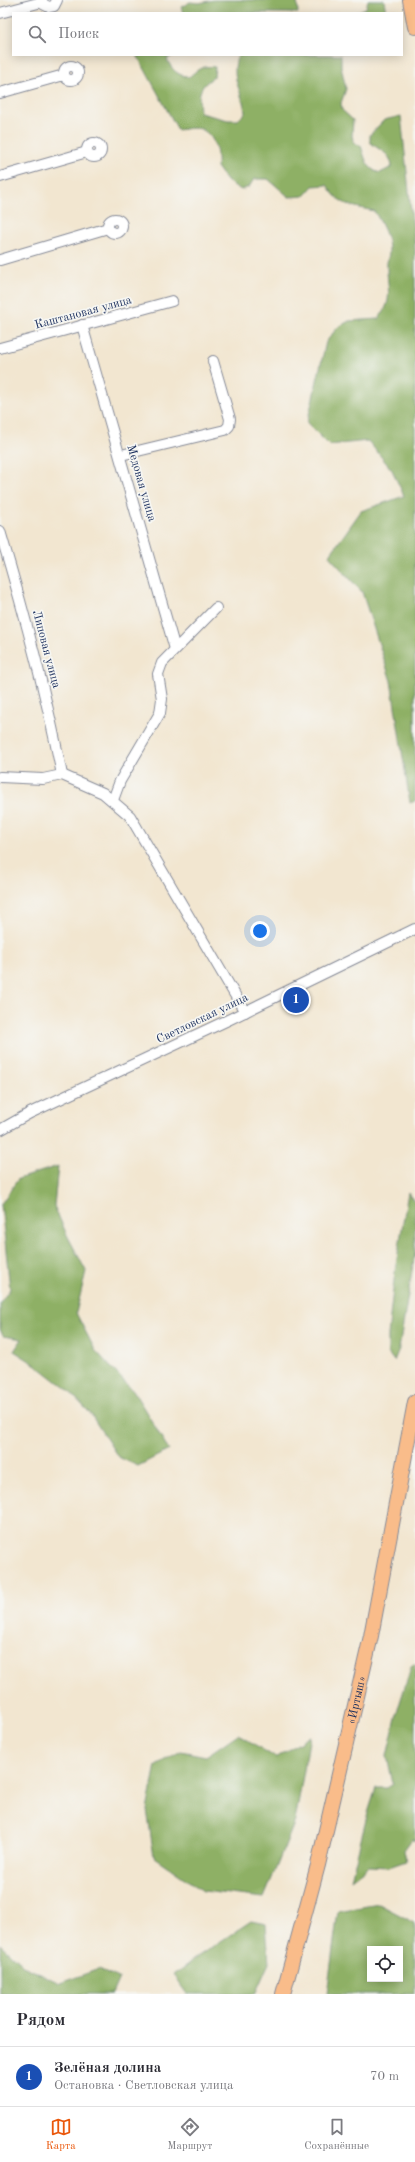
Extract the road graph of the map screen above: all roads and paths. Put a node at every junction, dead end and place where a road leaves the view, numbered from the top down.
1 (57, 0) edge
2 (410, 0) edge
3 (42, 1) edge
4 (0, 13) edge
5 (415, 27) edge
6 (64, 75) dead end
7 (0, 93) edge
8 (87, 152) dead end
9 (0, 177) edge
10 (108, 228) dead end
11 (0, 260) edge
12 (172, 301) dead end
13 (82, 325) junction
14 (0, 348) edge
15 (213, 361) dead end
16 (121, 455) junction
17 (0, 530) edge
18 (216, 608) dead end
19 (175, 649) junction
20 (62, 775) junction
21 (0, 777) edge
22 (113, 800) junction
23 (415, 929) edge
24 (245, 1012) junction
25 (0, 1130) edge
26 (415, 1402) edge
27 (283, 1994) edge

1 - 3 street
2 - 5 highway
3 - 4 street
6 - 7 street
8 - 9 street
10 - 11 street
12 - 13 street, Каштановая улица
13 - 14 street, Каштановая улица
13 - 16 street, Медовая улица
15 - 16 street
16 - 19 street, Медовая улица
17 - 20 street, Липовая улица
18 - 19 street
19 - 22 street
20 - 21 street
20 - 22 street
22 - 24 street
23 - 24 street, Светловская улица
24 - 25 street, Светловская улица
26 - 27 highway, «Иртыш»

